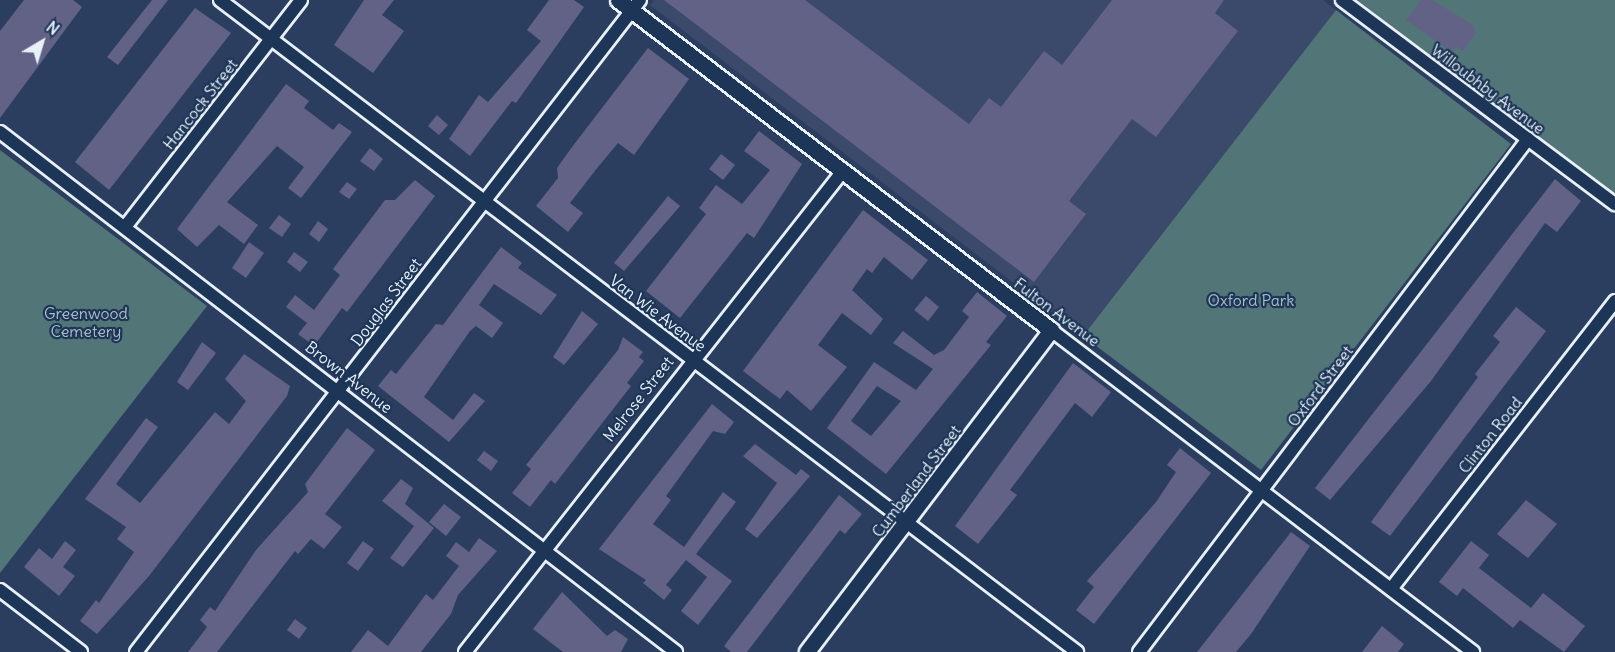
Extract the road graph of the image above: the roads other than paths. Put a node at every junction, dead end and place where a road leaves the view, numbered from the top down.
1 (220, 0) edge
2 (301, 0) edge
3 (618, 0) edge
4 (1342, 0) edge
5 (636, 5) edge
6 (271, 39) junction
7 (0, 132) edge
8 (1528, 139) junction
9 (843, 171) junction
10 (484, 200) junction
11 (1615, 204) edge
12 (124, 227) junction
13 (1615, 301) edge
14 (1051, 330) junction
15 (691, 358) junction
16 (339, 390) junction
17 (1261, 490) junction
18 (908, 523) junction
19 (543, 550) junction
20 (1391, 589) junction
21 (0, 590) edge
22 (1466, 650) edge
23 (81, 652) edge
24 (136, 652) edge
25 (465, 652) edge
26 (676, 652) edge
27 (807, 652) edge
28 (1077, 652) edge
29 (1139, 652) edge

1 - 6 street, Van Wie Avenue
2 - 6 street, Hancock Street
3 - 5 street, Fulton Avenue
4 - 8 street, Willoubhby Avenue
5 - 9 street, Fulton Avenue
5 - 10 street, Douglas Street
6 - 10 street, Van Wie Avenue
6 - 12 street, Hancock Street
7 - 12 street, Brown Avenue
8 - 11 street, Willoubhby Avenue
8 - 17 street, Oxford Street
9 - 14 street, Fulton Avenue
9 - 15 street, Melrose Street
10 - 15 street, Van Wie Avenue
10 - 16 street, Douglas Street
12 - 16 street, Brown Avenue
13 - 20 street, Clinton Road
14 - 17 street, Fulton Avenue
14 - 18 street, Cumberland Street
15 - 18 street, Van Wie Avenue
15 - 19 street, Melrose Street
16 - 19 street, Brown Avenue
16 - 24 street, Douglas Street
17 - 20 street, Fulton Avenue
17 - 29 street, Oxford Street
18 - 27 street, Cumberland Street
18 - 28 street, Van Wie Avenue
19 - 25 street, Melrose Street
19 - 26 street, Brown Avenue
20 - 22 street, Fulton Avenue
21 - 23 street

